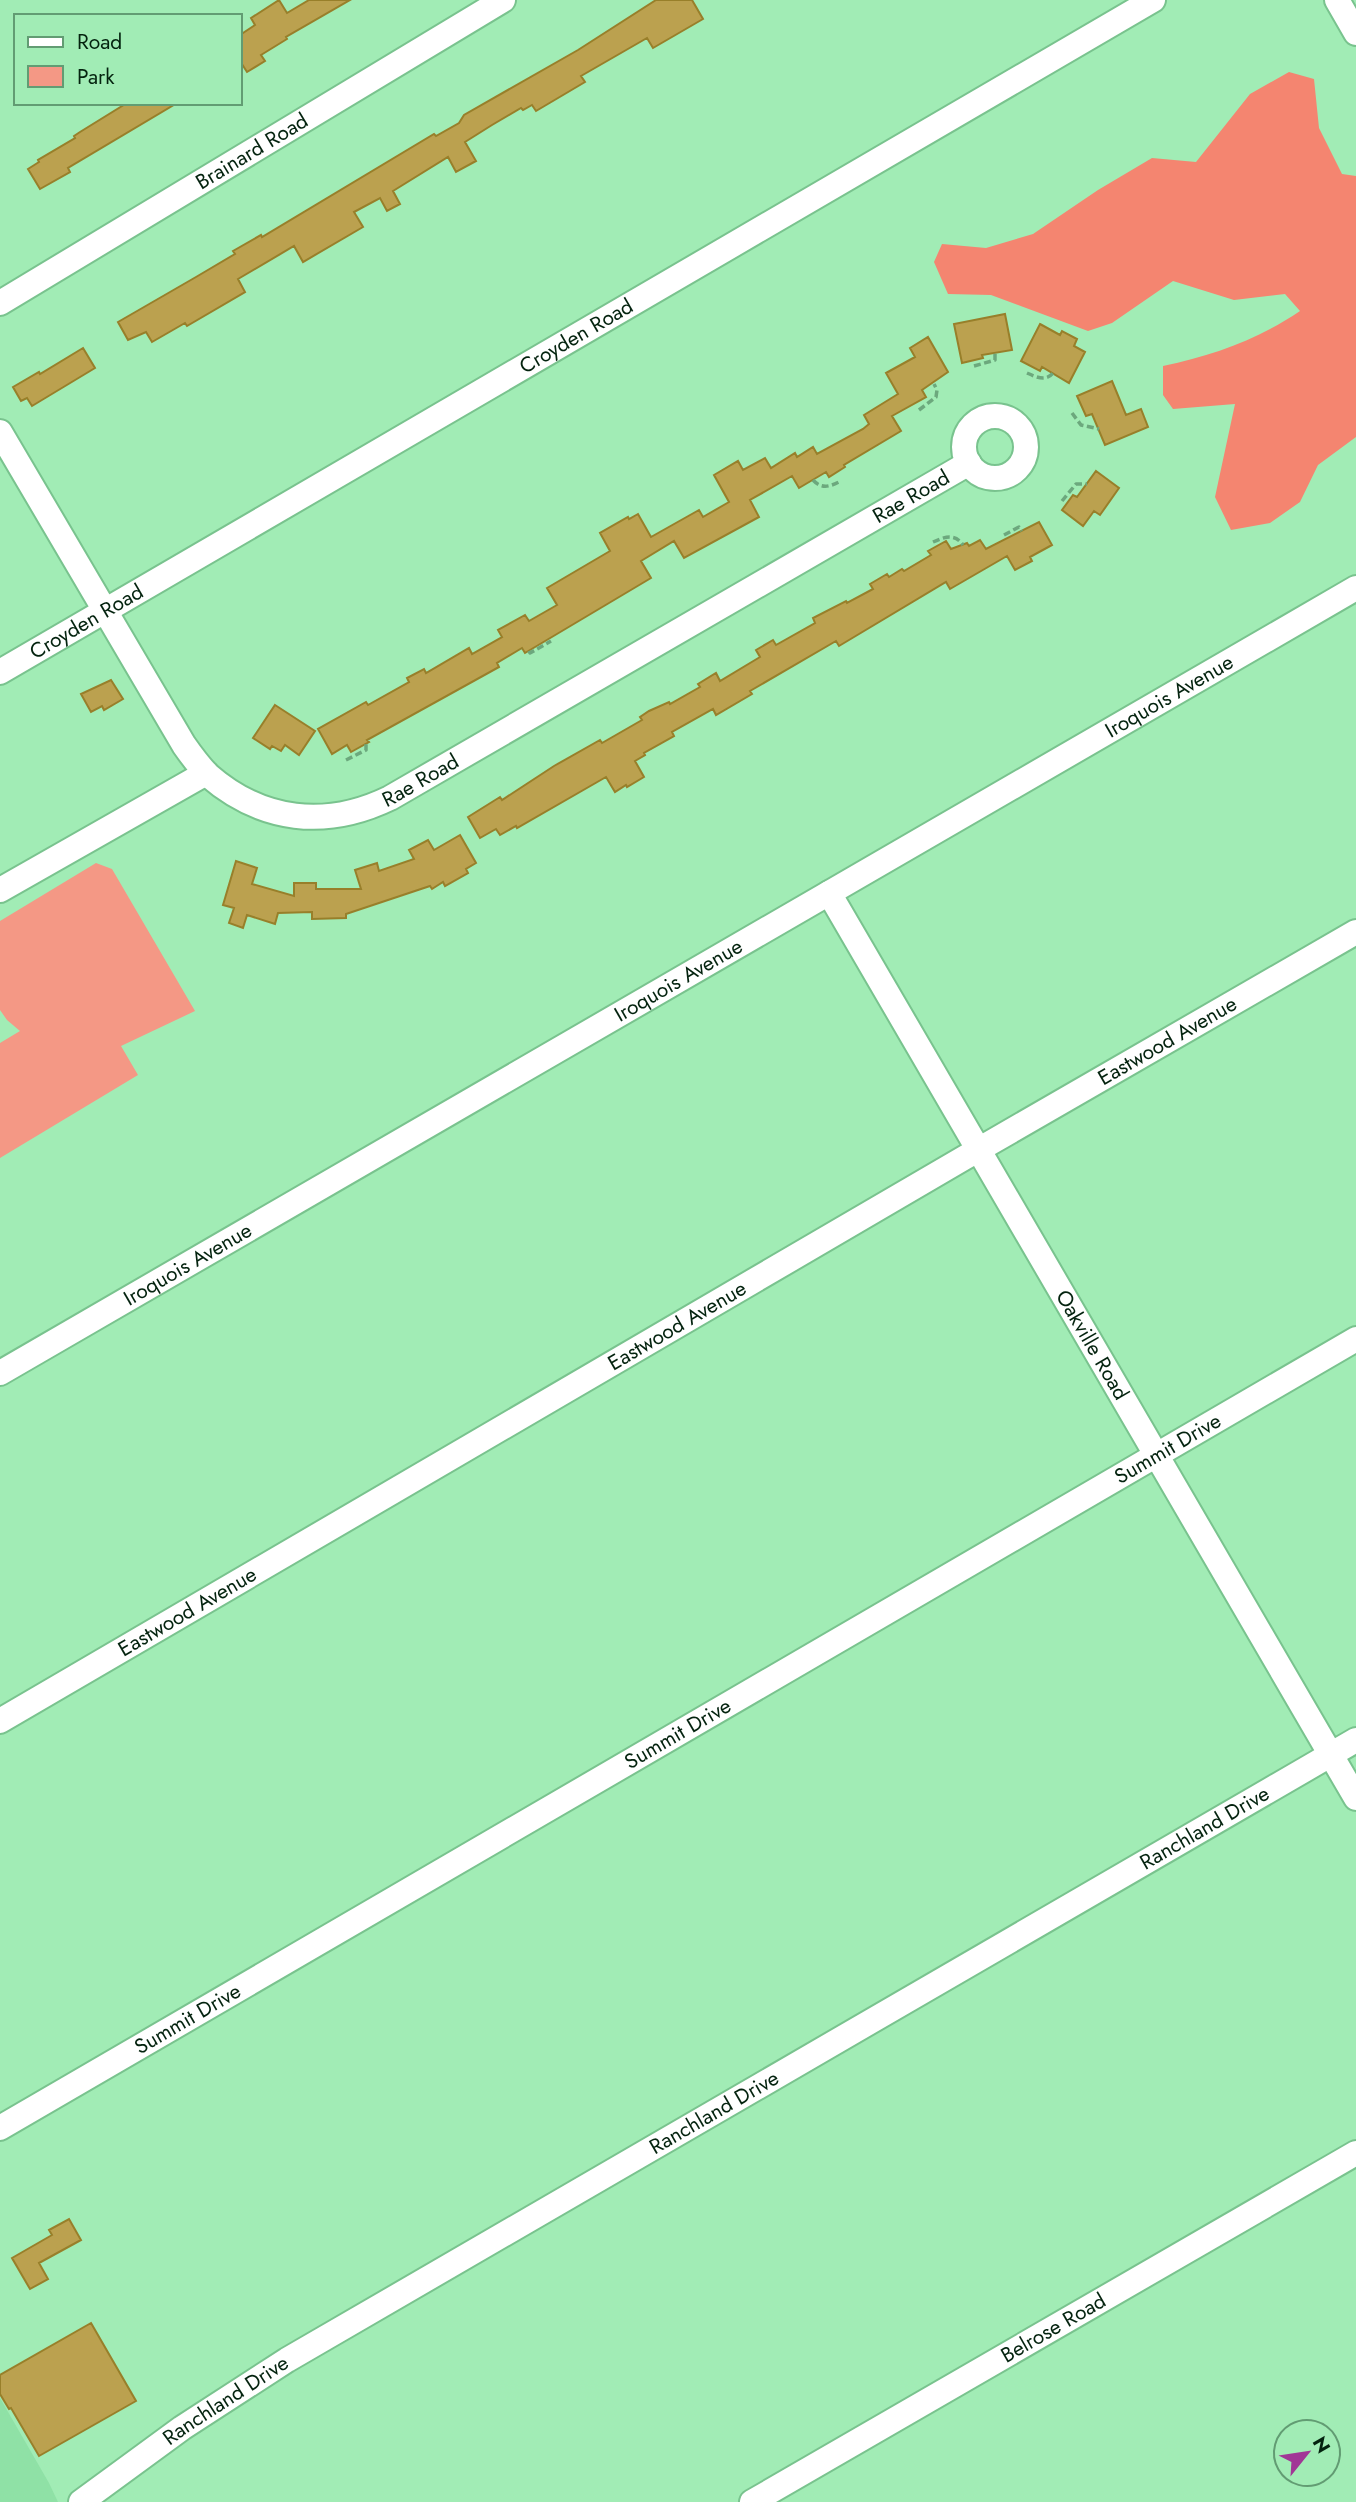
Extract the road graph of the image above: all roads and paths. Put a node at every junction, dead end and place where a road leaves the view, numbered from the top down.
1 (503, 0) edge
2 (1153, 0) edge
3 (1336, 0) edge
4 (1356, 33) edge
5 (0, 303) edge
6 (995, 353) dead end
7 (974, 366) dead end
8 (1027, 373) dead end
9 (1053, 373) dead end
10 (934, 384) dead end
11 (919, 410) dead end
12 (1072, 412) dead end
13 (1099, 429) dead end
14 (0, 432) edge
15 (969, 463) dead end
16 (813, 480) dead end
17 (841, 481) dead end
18 (1087, 484) dead end
19 (1062, 501) dead end
20 (1022, 531) dead end
21 (1004, 535) dead end
22 (933, 542) dead end
23 (963, 545) dead end
24 (1356, 588) edge
25 (105, 611) junction
26 (551, 641) dead end
27 (529, 650) dead end
28 (0, 672) edge
29 (366, 744) dead end
30 (346, 760) dead end
31 (206, 773) junction
32 (0, 890) edge
33 (829, 893) junction
34 (1356, 932) edge
35 (978, 1149) junction
36 (1356, 1339) edge
37 (0, 1373) edge
38 (1157, 1455) junction
39 (0, 1721) edge
40 (1356, 1740) edge
41 (1331, 1755) junction
42 (1356, 1798) edge
43 (0, 2128) edge
44 (1356, 2153) edge
45 (81, 2502) edge
46 (752, 2502) edge

1 - 5 street, Brainard Road
2 - 25 street, Croyden Road
3 - 4 street
6 - 7 path
8 - 9 path
10 - 11 path
12 - 13 path
14 - 25 street, Rae Road
15 - 31 street, Rae Road
16 - 17 path
18 - 19 path
20 - 21 path
22 - 23 path
24 - 33 street, Iroquois Avenue
25 - 28 street, Croyden Road
25 - 31 street, Rae Road
26 - 27 path
29 - 30 path
31 - 32 street
33 - 35 street, Oakville Road
33 - 37 street, Iroquois Avenue
34 - 35 street, Eastwood Avenue
35 - 38 street, Oakville Road
35 - 39 street, Eastwood Avenue
36 - 38 street, Summit Drive
38 - 41 street, Oakville Road
38 - 43 street, Summit Drive
40 - 41 street, Ranchland Drive
41 - 42 street, Oakville Road
41 - 45 street, Ranchland Drive
44 - 46 street, Belrose Road

